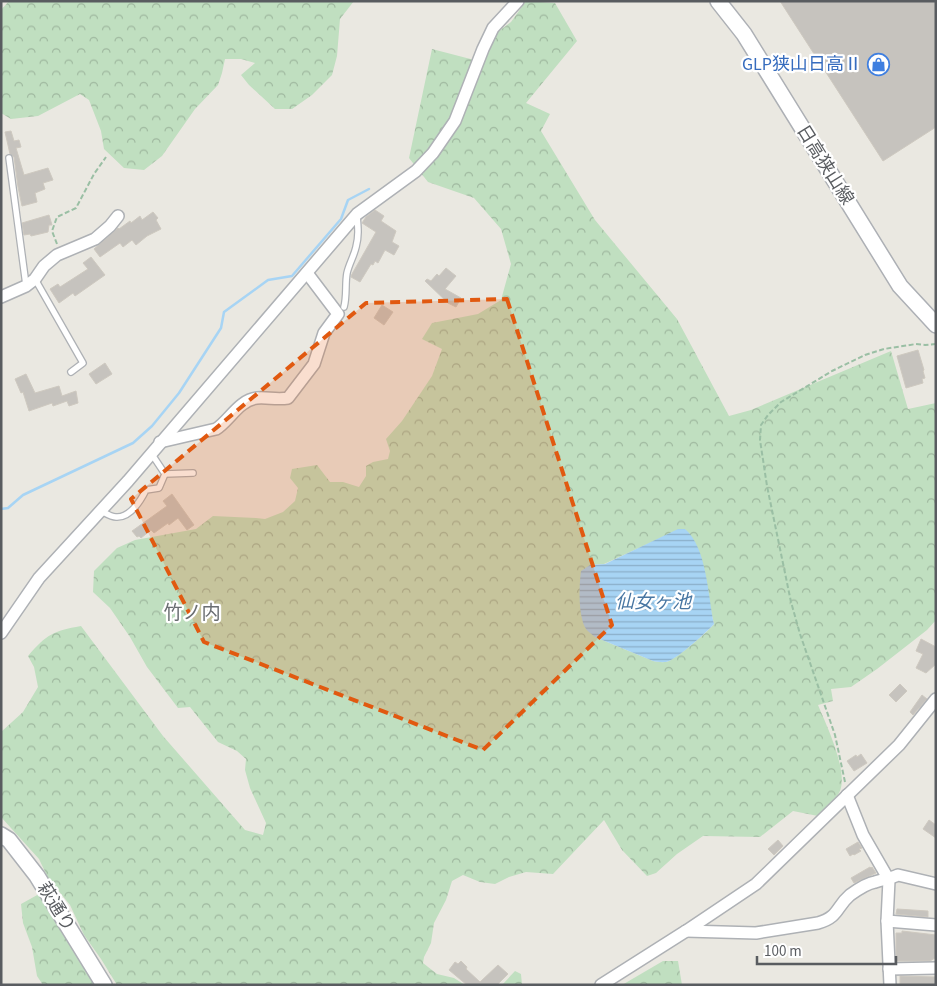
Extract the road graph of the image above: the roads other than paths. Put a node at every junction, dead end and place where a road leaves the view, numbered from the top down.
1 (518, 1) edge
2 (718, 1) edge
3 (8, 158) dead end
4 (357, 214) junction
5 (118, 216) dead end
6 (307, 273) junction
7 (31, 282) junction
8 (1, 297) edge
9 (341, 310) junction
10 (936, 324) edge
11 (71, 372) dead end
12 (160, 442) junction
13 (151, 453) junction
14 (193, 473) dead end
15 (165, 474) junction
16 (100, 511) junction
17 (1, 632) edge
18 (936, 699) edge
19 (847, 795) junction
20 (1, 835) edge
21 (889, 880) junction
22 (936, 884) edge
23 (887, 921) junction
24 (936, 925) edge
25 (686, 931) junction
26 (936, 968) edge
27 (889, 969) junction
28 (104, 985) edge
29 (601, 985) edge
30 (890, 985) edge

1 - 4 street
2 - 10 main road, 日高狭山線
3 - 7 lane
4 - 6 street
4 - 9 lane
5 - 7 street
6 - 9 street
6 - 12 street
7 - 8 street
7 - 11 lane
9 - 12 street
12 - 13 street
13 - 15 lane
13 - 16 street
14 - 15 lane
15 - 16 lane
16 - 17 street
18 - 19 street
19 - 21 street
19 - 25 street
20 - 28 main road, 萩通り
21 - 22 street
21 - 23 street
21 - 25 street
23 - 24 street
23 - 27 street
25 - 29 street
26 - 27 street
27 - 30 street

